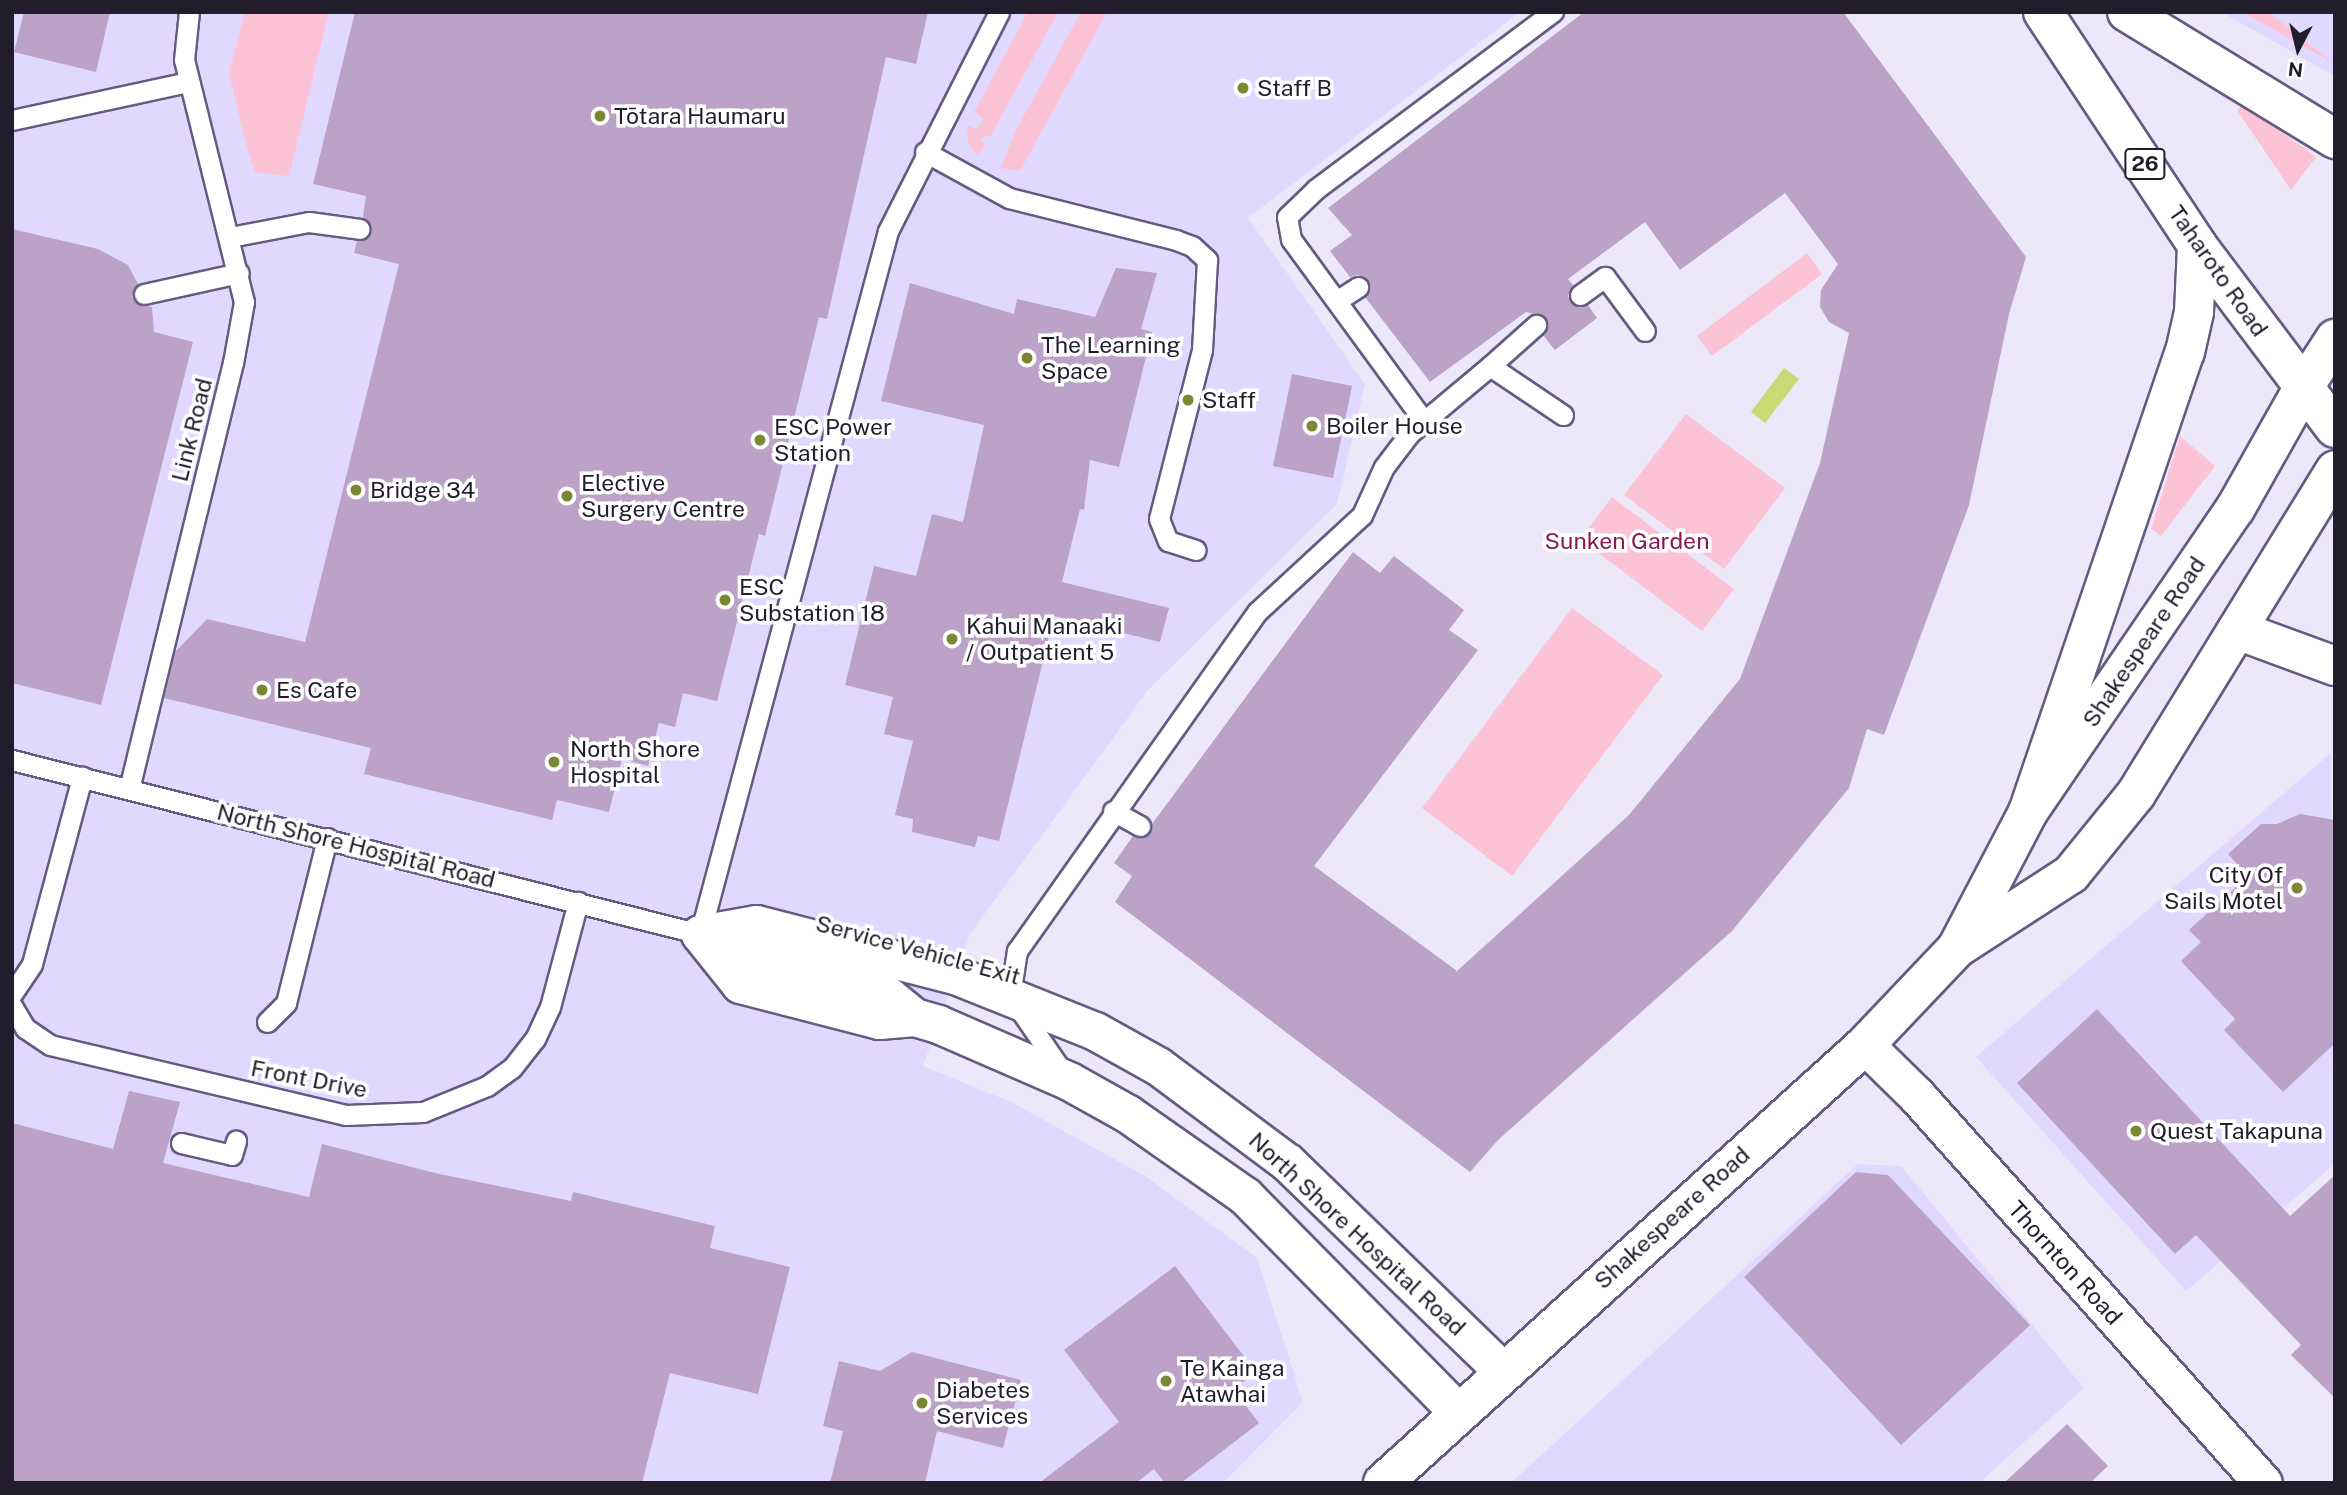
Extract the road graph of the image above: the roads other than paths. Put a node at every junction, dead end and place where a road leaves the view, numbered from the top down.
1 (189, 12) edge
2 (999, 12) edge
3 (1553, 12) edge
4 (2043, 12) edge
5 (2127, 12) edge
6 (188, 82) junction
7 (12, 120) edge
8 (2335, 139) edge
9 (925, 152) junction
10 (360, 229) dead end
11 (230, 237) junction
12 (2197, 245) junction
13 (239, 273) junction
14 (1357, 287) dead end
15 (144, 294) dead end
16 (1580, 295) dead end
17 (1338, 300) junction
18 (1536, 325) dead end
19 (1645, 331) dead end
20 (2335, 339) edge
21 (1490, 366) junction
22 (2302, 390) junction
23 (1563, 415) dead end
24 (1424, 421) junction
25 (2335, 428) edge
26 (2335, 470) edge
27 (1196, 550) dead end
28 (2236, 630) junction
29 (2335, 666) edge
30 (12, 760) edge
31 (82, 777) junction
32 (129, 789) junction
33 (1113, 811) junction
34 (2028, 812) junction
35 (1140, 826) dead end
36 (327, 838) junction
37 (578, 902) junction
38 (700, 934) junction
39 (1957, 948) junction
40 (1012, 984) junction
41 (12, 994) edge
42 (12, 1006) edge
43 (267, 1023) dead end
44 (1865, 1045) junction
45 (1069, 1081) junction
46 (236, 1141) dead end
47 (181, 1143) dead end
48 (1502, 1370) junction
49 (1457, 1411) junction
50 (1383, 1483) edge
51 (2263, 1483) edge

1 - 6 lane, Link Road
2 - 9 lane
3 - 17 lane
4 - 12 main road, Taharoto Road / 26
5 - 8 main road
6 - 7 lane
6 - 11 lane, Link Road
9 - 27 lane
9 - 38 lane
10 - 11 lane
11 - 13 lane, Link Road
12 - 22 main road, Taharoto Road / 26
12 - 34 main road
13 - 15 lane
13 - 32 lane, Link Road
14 - 17 lane
16 - 19 lane
17 - 24 lane
18 - 21 lane
20 - 22 main road, Shakespeare Road
21 - 23 lane
21 - 24 lane
22 - 25 main road, 26
22 - 34 main road, Shakespeare Road
24 - 33 lane
26 - 28 main road, Shakespeare Road
28 - 29 main road
28 - 39 main road, Shakespeare Road
30 - 31 lane, North Shore Hospital Road
31 - 32 lane, North Shore Hospital Road
31 - 41 lane
32 - 36 lane, North Shore Hospital Road
33 - 35 lane
33 - 40 lane
34 - 39 main road, Shakespeare Road
36 - 37 lane, North Shore Hospital Road
36 - 43 lane
37 - 38 lane, North Shore Hospital Road
37 - 42 lane, Front Drive
38 - 40 street, North Shore Hospital Road
38 - 45 street
39 - 44 main road, Shakespeare Road
40 - 45 lane
40 - 48 street, North Shore Hospital Road
44 - 48 main road, Shakespeare Road
44 - 51 street, Thornton Road
45 - 49 street
46 - 47 lane
48 - 49 main road, Shakespeare Road
49 - 50 main road, Shakespeare Road

